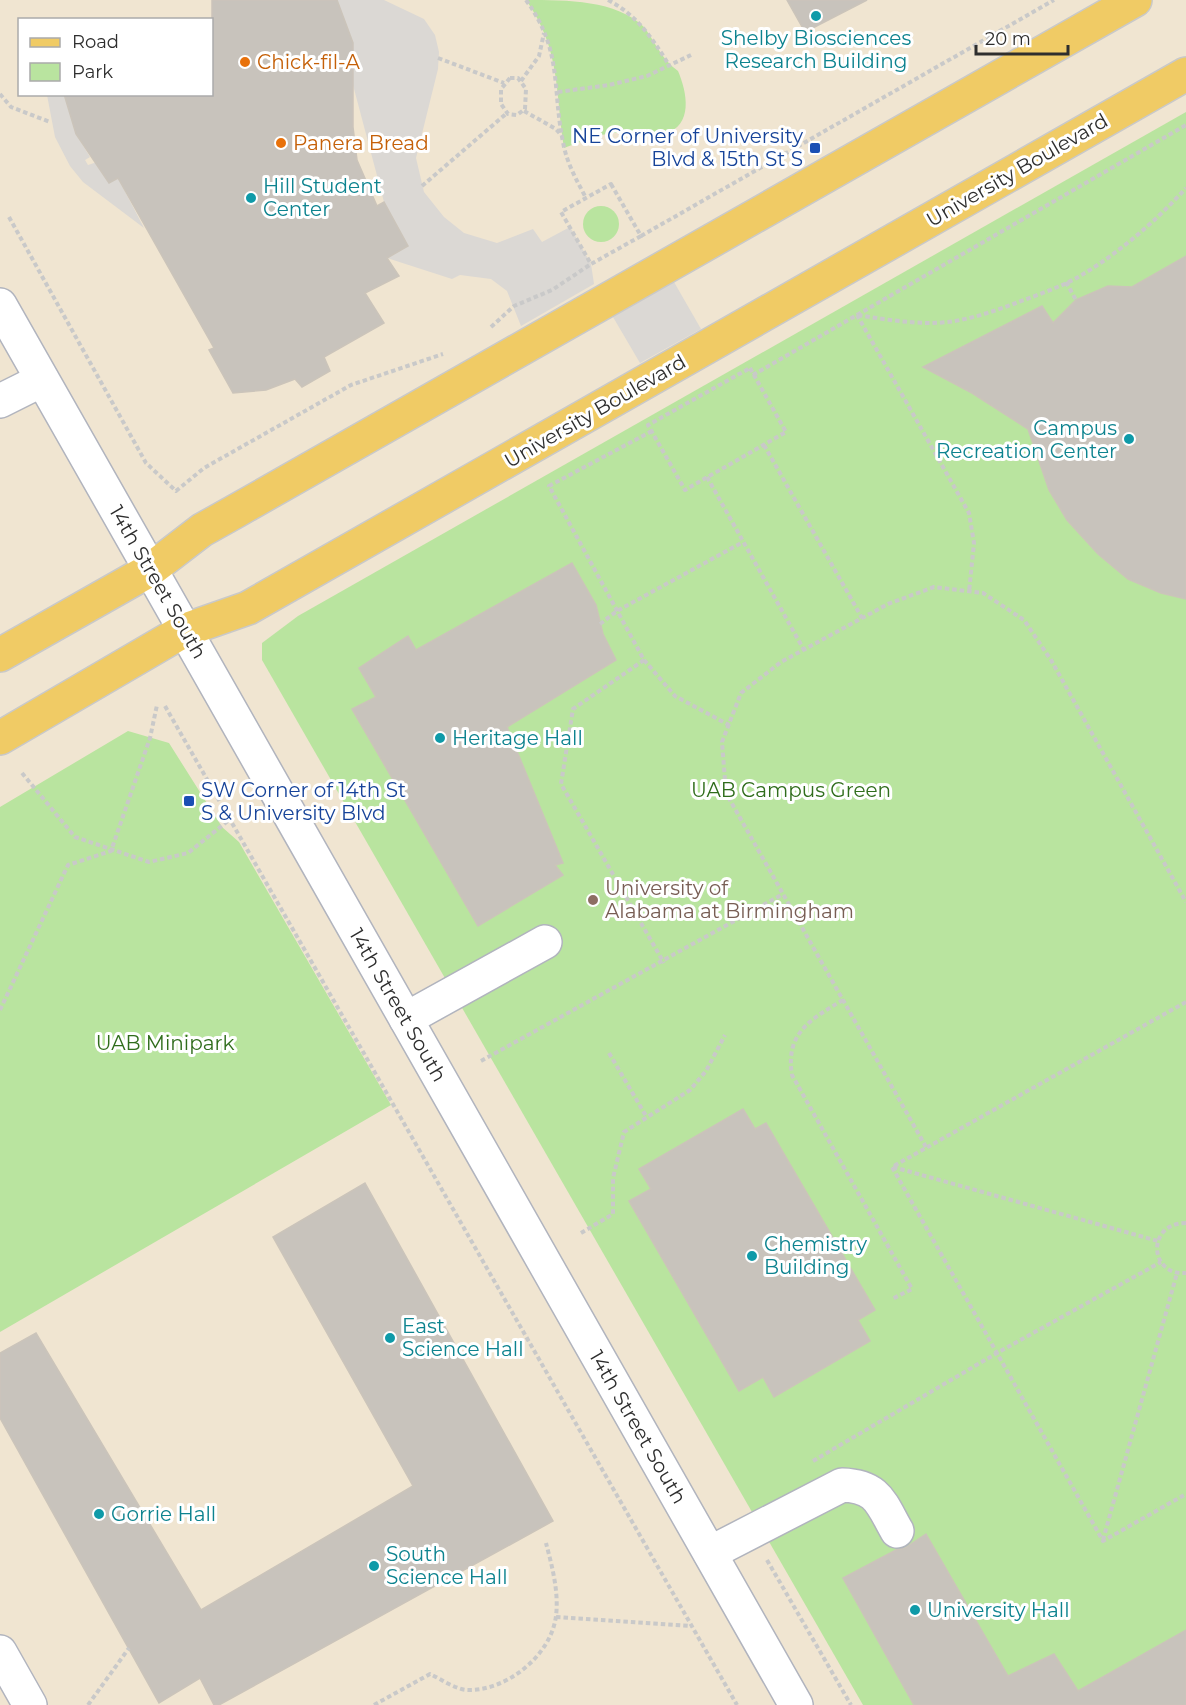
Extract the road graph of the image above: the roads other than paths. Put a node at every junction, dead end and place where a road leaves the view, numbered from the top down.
1 (1135, 0) edge
2 (1186, 74) edge
3 (0, 305) edge
4 (42, 380) junction
5 (0, 401) edge
6 (150, 570) junction
7 (185, 630) junction
8 (0, 655) edge
9 (0, 738) edge
10 (545, 942) dead end
11 (406, 1019) junction
12 (897, 1531) dead end
13 (710, 1553) junction
14 (0, 1652) edge
15 (30, 1705) edge
16 (796, 1705) edge

1 - 6 main road
2 - 7 main road, University Boulevard
3 - 4 street, 14th Street South
4 - 5 street
4 - 6 street, 14th Street South
6 - 7 street, 14th Street South
6 - 8 main road
7 - 9 main road, University Boulevard
7 - 11 street, 14th Street South
10 - 11 street
11 - 13 street, 14th Street South
12 - 13 street
13 - 16 street, 14th Street South
14 - 15 street

